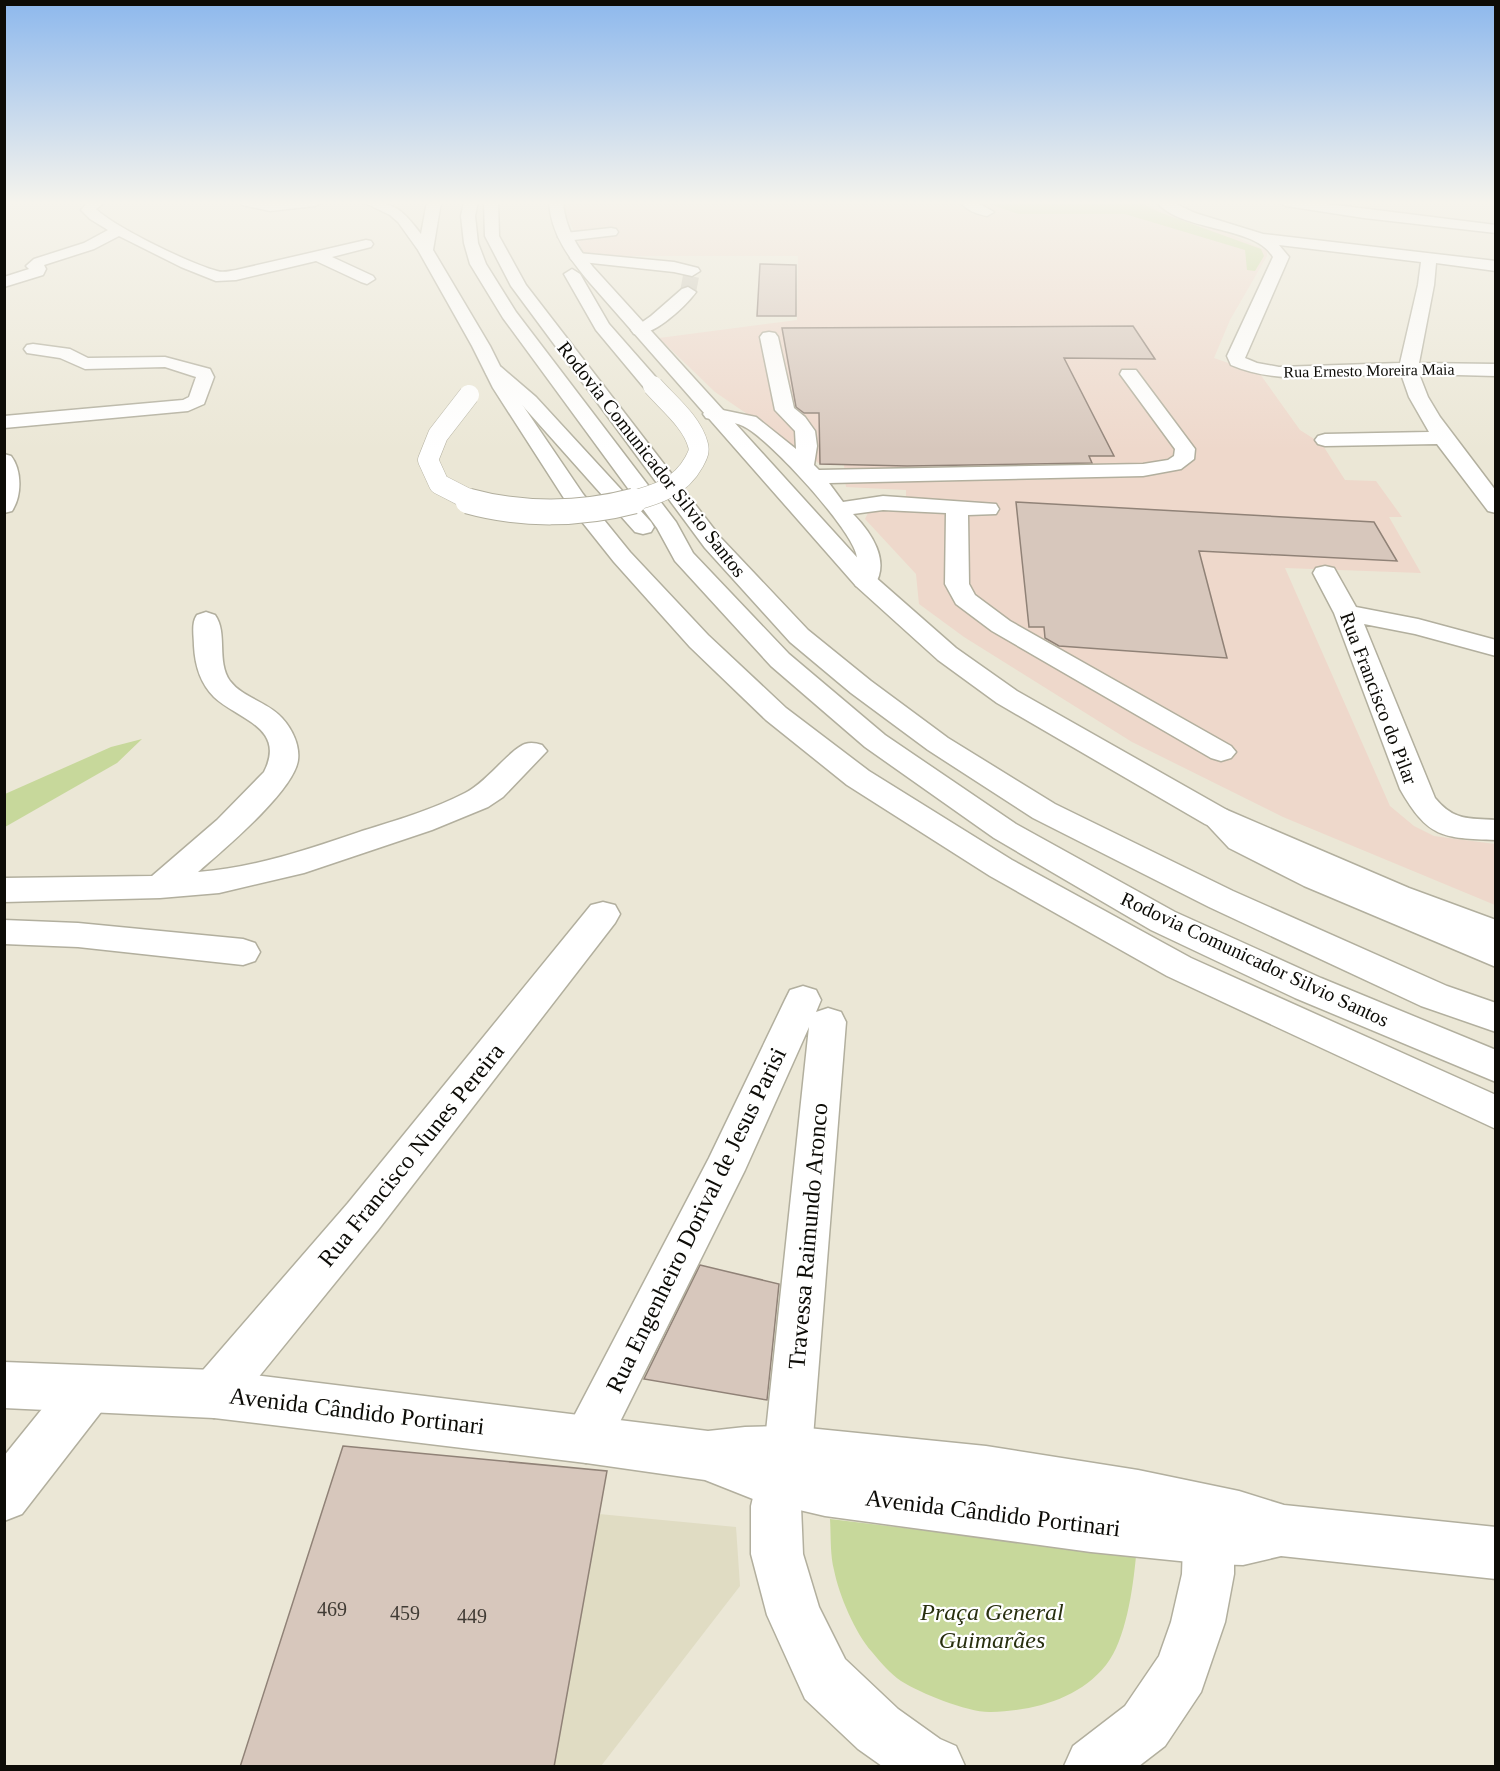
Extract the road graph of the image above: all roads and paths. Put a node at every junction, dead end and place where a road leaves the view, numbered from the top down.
1 (445, 285) edge
2 (491, 285) edge
3 (518, 285) edge
4 (577, 285) edge
5 (601, 285) edge
6 (1268, 285) edge
7 (1424, 285) edge
8 (688, 292) tunnel mouth
9 (640, 330) junction
10 (769, 336) dead end
11 (33, 349) dead end
12 (487, 359) junction
13 (1409, 369) junction
14 (1496, 370) edge
15 (1129, 374) dead end
16 (713, 414) junction
17 (4, 422) edge
18 (1442, 438) junction
19 (1325, 440) dead end
20 (4, 460) edge
21 (808, 471) junction
22 (4, 506) edge
23 (1496, 506) edge
24 (957, 507) junction
25 (837, 509) junction
26 (988, 510) dead end
27 (683, 556) junction
28 (1325, 573) dead end
29 (865, 581) junction
30 (1347, 613) junction
31 (206, 620) dead end
32 (1496, 648) edge
33 (532, 751) dead end
34 (1221, 752) dead end
35 (1216, 817) junction
36 (1496, 830) edge
37 (160, 887) junction
38 (4, 890) edge
39 (603, 914) dead end
40 (4, 932) edge
41 (1496, 933) edge
42 (243, 952) dead end
43 (1496, 954) edge
44 (816, 1011) joint
45 (1496, 1018) edge
46 (1496, 1067) edge
47 (1496, 1113) edge
48 (4, 1385) edge
49 (88, 1390) junction
50 (214, 1394) junction
51 (586, 1439) junction
52 (784, 1465) junction
53 (4, 1496) edge
54 (1209, 1524) junction
55 (1496, 1553) edge
56 (936, 1767) edge
57 (1093, 1767) edge

1 - 12 main road
2 - 27 main road, Rodovia Comunicador Silvio Santos
3 - 45 main road, Rodovia Comunicador Silvio Santos
4 - 12 main road, bridge
5 - 9 main road
6 - 13 main road, Rua Ernesto Moreira Maia
7 - 13 main road
8 - 9 main road
9 - 16 main road
10 - 21 main road
11 - 17 main road
12 - 27 main road
12 - 47 main road
13 - 14 main road, Rua Ernesto Moreira Maia
13 - 18 main road
15 - 21 main road
16 - 21 main road
16 - 29 main road
18 - 19 main road
18 - 23 main road
20 - 22 main road
21 - 25 main road
24 - 25 main road
24 - 26 main road
24 - 34 main road
25 - 29 main road
27 - 46 main road, Rodovia Comunicador Silvio Santos
28 - 30 main road, Rua Francisco do Pilar
29 - 35 main road
30 - 32 main road
30 - 36 main road, Rua Francisco do Pilar
31 - 37 main road
33 - 37 main road
35 - 41 main road
35 - 43 main road
37 - 38 main road
39 - 50 main road, Rua Francisco Nunes Pereira
40 - 42 main road
44 - 51 main road, Rua Engenheiro Dorival de Jesus Parisi
44 - 52 main road, Travessa Raimundo Aronco
48 - 49 main road, Avenida Cândido Portinari
49 - 50 main road, Avenida Cândido Portinari
49 - 53 main road
50 - 51 main road, Avenida Cândido Portinari
51 - 52 main road, Avenida Cândido Portinari
52 - 54 main road, Avenida Cândido Portinari
52 - 56 main road
54 - 55 main road, Avenida Cândido Portinari
54 - 57 main road

